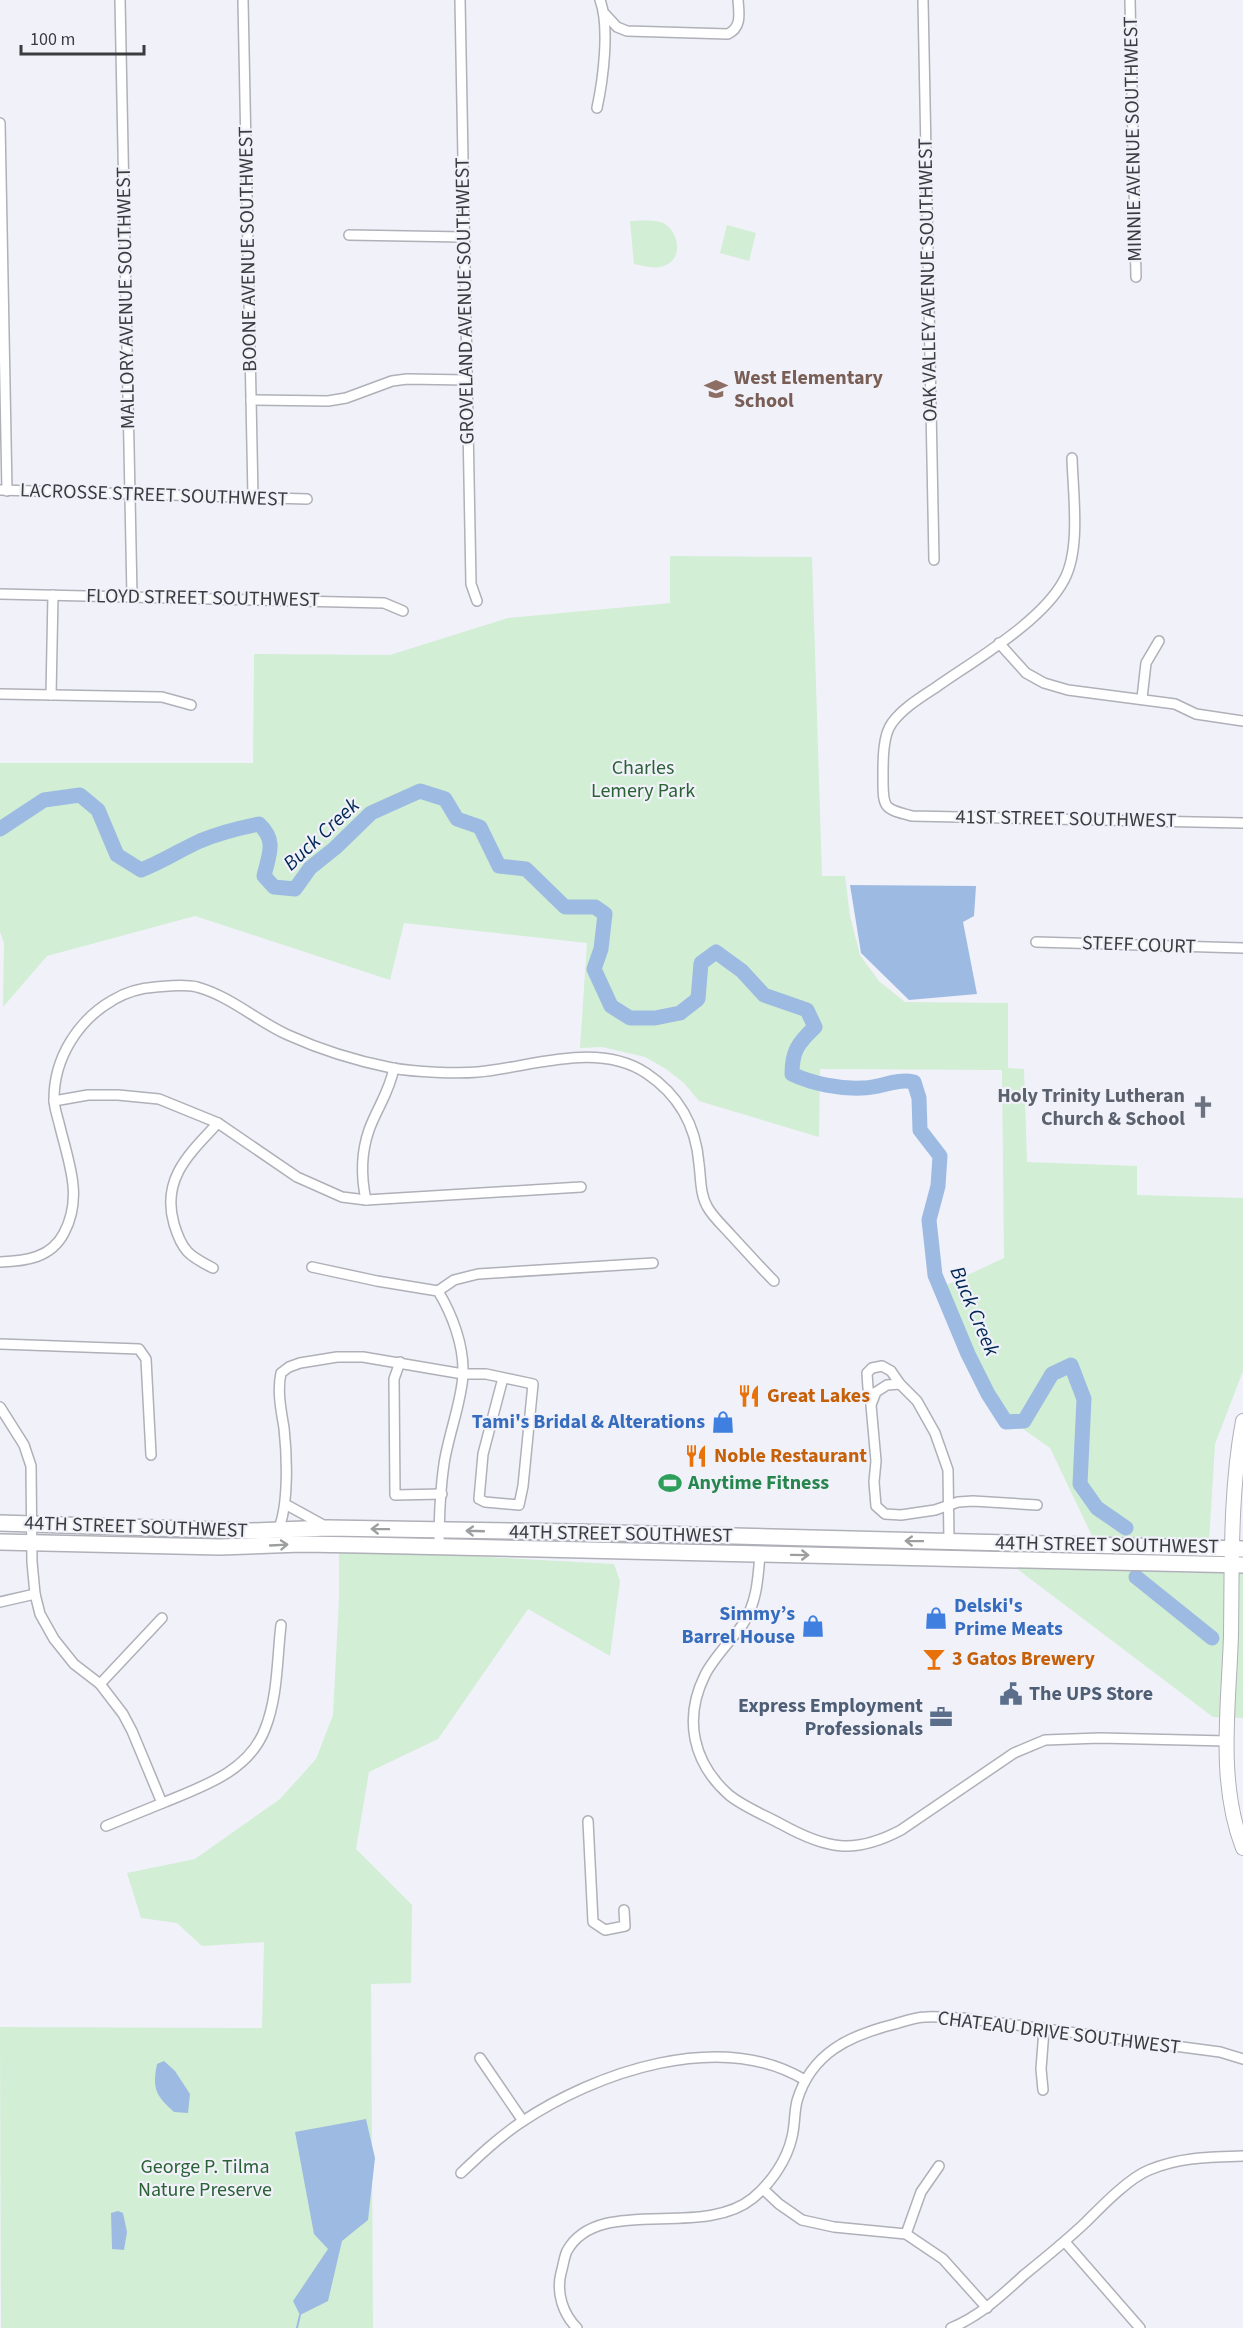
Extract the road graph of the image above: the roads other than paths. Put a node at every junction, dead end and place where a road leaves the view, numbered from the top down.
1 (120, 0) edge
2 (243, 0) edge
3 (460, 0) edge
4 (600, 0) edge
5 (738, 0) edge
6 (923, 0) edge
7 (1130, 0) edge
8 (605, 14) junction
9 (597, 108) dead end
10 (0, 123) edge
11 (349, 236) dead end
12 (464, 237) junction
13 (1136, 277) dead end
14 (467, 380) junction
15 (251, 400) junction
16 (1072, 458) dead end
17 (3, 490) edge
18 (130, 495) junction
19 (253, 497) junction
20 (307, 499) dead end
21 (934, 560) dead end
22 (0, 594) edge
23 (53, 596) junction
24 (132, 596) junction
25 (477, 602) dead end
26 (404, 611) dead end
27 (1159, 641) dead end
28 (999, 643) junction
29 (0, 694) edge
30 (51, 695) junction
31 (1142, 698) junction
32 (191, 705) dead end
33 (1243, 721) edge
34 (1243, 823) edge
35 (1035, 942) dead end
36 (1243, 948) edge
37 (394, 1068) junction
38 (54, 1101) junction
39 (218, 1123) junction
40 (581, 1187) dead end
41 (366, 1200) junction
42 (0, 1262) edge
43 (653, 1263) dead end
44 (312, 1267) dead end
45 (213, 1268) dead end
46 (774, 1281) dead end
47 (438, 1291) junction
48 (0, 1344) edge
49 (400, 1362) junction
50 (463, 1374) junction
51 (503, 1378) junction
52 (900, 1384) junction
53 (872, 1401) junction
54 (0, 1407) edge
55 (3, 1420) edge
56 (1243, 1421) edge
57 (151, 1455) dead end
58 (442, 1494) junction
59 (285, 1504) junction
60 (951, 1505) junction
61 (1037, 1505) dead end
62 (0, 1523) edge
63 (32, 1524) junction
64 (328, 1528) junction
65 (278, 1530) junction
66 (439, 1530) junction
67 (575, 1532) junction
68 (759, 1537) junction
69 (778, 1538) junction
70 (0, 1542) edge
71 (949, 1542) junction
72 (993, 1542) junction
73 (32, 1543) junction
74 (1015, 1544) junction
75 (439, 1547) junction
76 (1238, 1549) edge
77 (574, 1550) junction
78 (742, 1554) junction
79 (760, 1554) junction
80 (1000, 1560) junction
81 (1238, 1565) edge
82 (35, 1594) junction
83 (0, 1602) edge
84 (162, 1618) dead end
85 (281, 1624) dead end
86 (100, 1684) junction
87 (1227, 1741) junction
88 (162, 1803) junction
89 (588, 1821) dead end
90 (106, 1826) dead end
91 (1243, 1848) edge
92 (624, 1910) dead end
93 (1044, 2030) junction
94 (480, 2058) dead end
95 (1243, 2060) edge
96 (805, 2080) junction
97 (1043, 2090) dead end
98 (523, 2121) junction
99 (1243, 2156) edge
100 (939, 2166) dead end
101 (461, 2174) dead end
102 (763, 2189) junction
103 (906, 2234) junction
104 (1065, 2241) junction
105 (987, 2308) junction
106 (577, 2328) edge
107 (951, 2328) edge
108 (1140, 2328) edge

1 - 18 street, MALLORY AVENUE SOUTHWEST
2 - 15 street, BOONE AVENUE SOUTHWEST
3 - 12 street, GROVELAND AVENUE SOUTHWEST
4 - 8 street
5 - 8 street
6 - 21 street, OAK VALLEY AVENUE SOUTHWEST
7 - 13 street, MINNIE AVENUE SOUTHWEST
8 - 9 street
10 - 17 street
11 - 12 street
12 - 14 street, GROVELAND AVENUE SOUTHWEST
14 - 15 street
14 - 25 street, GROVELAND AVENUE SOUTHWEST
15 - 19 street, BOONE AVENUE SOUTHWEST
16 - 28 street
17 - 18 street, LACROSSE STREET SOUTHWEST
18 - 19 street, LACROSSE STREET SOUTHWEST
18 - 24 street, MALLORY AVENUE SOUTHWEST
19 - 20 street, LACROSSE STREET SOUTHWEST
22 - 23 street, FLOYD STREET SOUTHWEST
23 - 24 street, FLOYD STREET SOUTHWEST
23 - 30 street
24 - 26 street, FLOYD STREET SOUTHWEST
27 - 31 street
28 - 31 street
28 - 34 street, 41ST STREET SOUTHWEST
29 - 30 street
30 - 32 street
31 - 33 street
35 - 36 street, STEFF COURT
37 - 38 street
37 - 41 street
37 - 46 street
38 - 39 street
38 - 42 street
39 - 41 street
39 - 45 street
40 - 41 street
43 - 47 street
44 - 47 street
47 - 50 street
48 - 57 street
49 - 50 street
49 - 58 street
49 - 59 street
50 - 51 street
50 - 58 street
51 - 51 street
52 - 53 street
52 - 53 street
52 - 60 street
53 - 60 street
54 - 55 street
55 - 63 street
56 - 76 street
58 - 66 street
59 - 64 street
59 - 65 street
60 - 61 street
60 - 71 street
62 - 63 main road, 44TH STREET SOUTHWEST
63 - 65 main road, 44TH STREET SOUTHWEST
63 - 73 street
64 - 65 main road, 44TH STREET SOUTHWEST
66 -> 64 main road, 44TH STREET SOUTHWEST
67 -> 66 main road, 44TH STREET SOUTHWEST
66 - 75 street
67 - 68 main road, 44TH STREET SOUTHWEST
67 - 77 main road
68 - 69 main road, 44TH STREET SOUTHWEST
68 - 78 main road
71 -> 69 main road, 44TH STREET SOUTHWEST
69 - 79 main road
70 - 73 main road, 44TH STREET SOUTHWEST
71 - 72 main road, 44TH STREET SOUTHWEST
72 - 74 main road, 44TH STREET SOUTHWEST
72 - 80 main road
73 -> 75 main road, 44TH STREET SOUTHWEST
73 - 82 street
74 - 76 main road, 44TH STREET SOUTHWEST
74 - 80 main road
75 - 77 main road, 44TH STREET SOUTHWEST
76 - 81 street
77 - 78 main road, 44TH STREET SOUTHWEST
78 - 79 main road, 44TH STREET SOUTHWEST
79 -> 80 main road, 44TH STREET SOUTHWEST
79 - 87 street
80 - 81 main road, 44TH STREET SOUTHWEST
81 - 87 street
82 - 83 street
82 - 86 street
84 - 86 street
85 - 88 street
86 - 88 street
87 - 91 street
88 - 90 street
89 - 92 street
93 - 95 street, CHATEAU DRIVE SOUTHWEST
93 - 96 street, CHATEAU DRIVE SOUTHWEST
93 - 97 street
94 - 98 street
96 - 98 street
96 - 102 street, CHATEAU DRIVE SOUTHWEST
98 - 101 street
99 - 104 street
100 - 103 street
102 - 103 street
102 - 106 street, CHATEAU DRIVE SOUTHWEST
103 - 105 street
104 - 105 street
104 - 108 street
105 - 107 street

